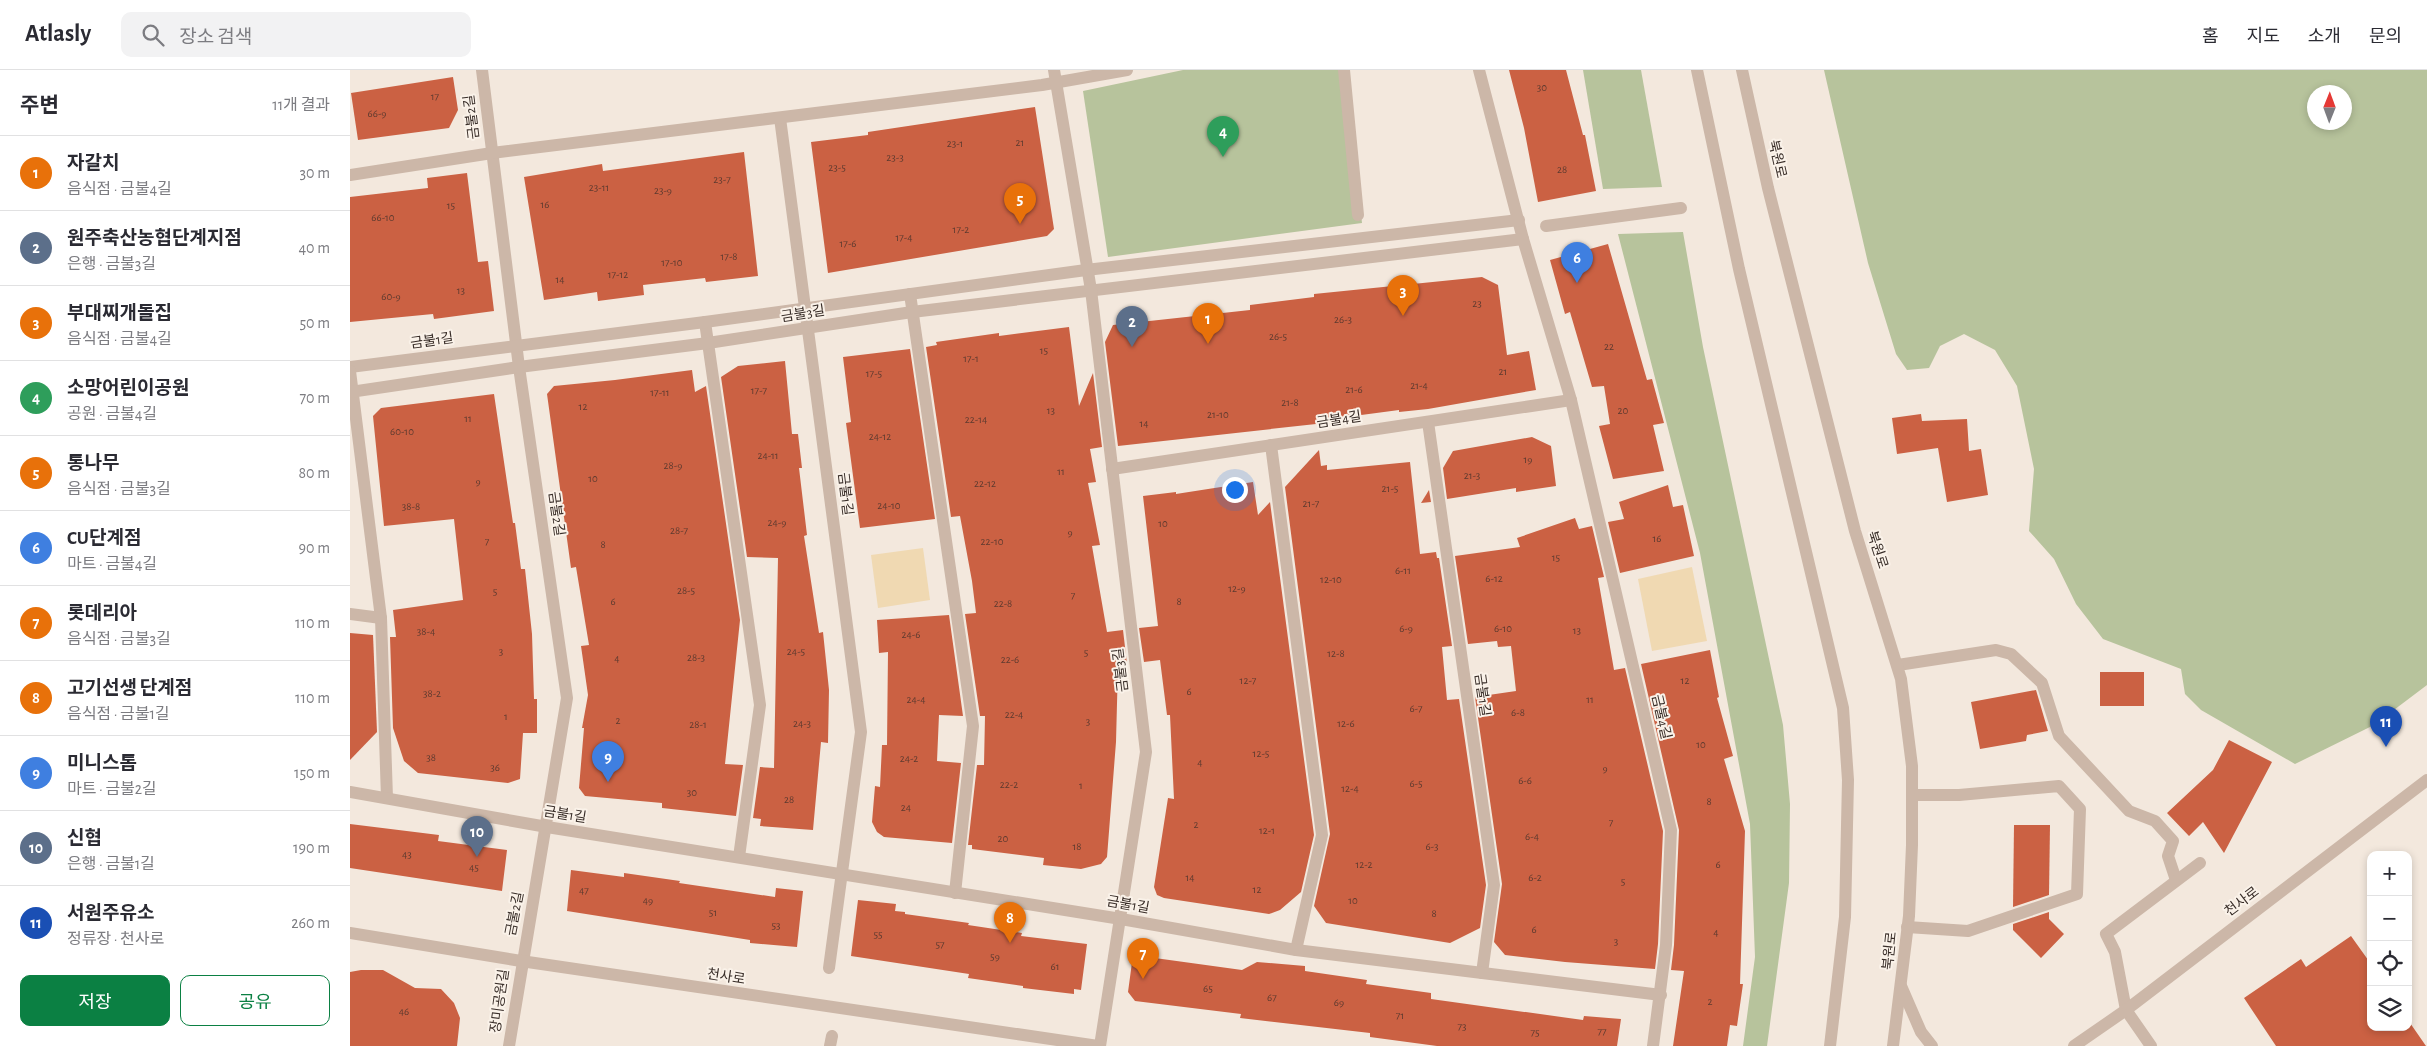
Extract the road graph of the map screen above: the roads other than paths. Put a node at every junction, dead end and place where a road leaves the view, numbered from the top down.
1 (482, 70) edge
2 (1127, 70) edge
3 (1344, 70) edge
4 (1479, 70) edge
5 (1697, 70) edge
6 (1742, 70) edge
7 (1055, 76) edge
8 (780, 118) junction
9 (492, 154) junction
10 (350, 175) edge
11 (1680, 208) dead end
12 (1358, 215) dead end
13 (1519, 220) junction
14 (1546, 226) dead end
15 (1523, 239) junction
16 (1086, 270) junction
17 (1091, 290) junction
18 (910, 294) junction
19 (806, 308) junction
20 (912, 312) junction
21 (704, 322) junction
22 (808, 328) junction
23 (708, 344) junction
24 (517, 345) junction
25 (519, 367) junction
26 (350, 369) edge
27 (352, 391) edge
28 (1571, 400) junction
29 (1428, 422) junction
30 (1271, 445) junction
31 (1112, 469) junction
32 (350, 614) edge
33 (381, 618) junction
34 (1898, 665) junction
35 (2427, 780) edge
36 (350, 792) edge
37 (1913, 795) junction
38 (387, 798) junction
39 (547, 827) junction
40 (739, 857) junction
41 (2200, 863) dead end
42 (842, 874) junction
43 (2176, 880) junction
44 (955, 893) junction
45 (1121, 919) junction
46 (1908, 927) junction
47 (350, 932) edge
48 (1296, 950) junction
49 (521, 961) junction
50 (829, 968) dead end
51 (1482, 972) junction
52 (1901, 986) junction
53 (1661, 995) junction
54 (2126, 1010) junction
55 (2074, 1045) edge
56 (509, 1046) edge
57 (1099, 1046) edge
58 (1653, 1046) edge
59 (1830, 1046) edge
60 (1893, 1046) edge
61 (1932, 1046) edge
62 (2152, 1046) edge

1 - 9 street, 금불2길
2 - 7 street
3 - 12 street
4 - 13 street, 금불4길
5 - 59 street
6 - 34 street, 북원로
7 - 8 street
7 - 16 street, 금불3길
8 - 9 street
8 - 19 street, 금불1길
9 - 10 street
9 - 24 street, 금불2길
11 - 14 street
13 - 15 street, 금불4길
13 - 16 street
15 - 17 street
15 - 28 street, 금불4길
16 - 17 street, 금불3길
16 - 18 street, 금불3길
17 - 20 street, 금불3길
17 - 31 street, 금불3길
18 - 19 street, 금불3길
18 - 20 street
19 - 21 street, 금불3길
19 - 22 street, 금불1길
20 - 22 street, 금불3길
20 - 44 street
21 - 23 street
21 - 24 street, 금불3길
22 - 23 street, 금불3길
22 - 42 street, 금불1길
23 - 25 street, 금불3길
23 - 40 street
24 - 25 street, 금불2길
24 - 26 street, 금불1길
25 - 27 street
25 - 39 street, 금불2길
26 - 27 street, 금불1길
27 - 33 street, 금불1길
28 - 29 street, 금불4길
28 - 53 street, 금불4길
29 - 30 street, 금불4길
29 - 51 street, 금불1길
30 - 31 street, 금불4길
30 - 48 street
31 - 45 street, 금불3길
32 - 33 street
33 - 38 street, 금불1길
34 - 37 street, 북원로
34 - 43 street
35 - 54 street, 천사로
36 - 38 street, 금불1길
37 - 46 street, 북원로
37 - 46 street
38 - 39 street, 금불1길
39 - 40 street, 금불1길
39 - 49 street, 금불2길
40 - 42 street, 금불1길
41 - 43 street
42 - 44 street, 금불1길
42 - 50 street, 금불1길
43 - 54 street
44 - 45 street, 금불1길
45 - 48 street, 금불1길
45 - 57 street, 금불3길
46 - 52 street, 북원로
47 - 49 street, 천사로
48 - 51 street, 금불1길
49 - 56 street, 장미공원길
49 - 57 street, 천사로
51 - 53 street, 금불1길
52 - 60 street, 북원로
52 - 61 street
53 - 58 street, 금불4길
54 - 55 street, 천사로
54 - 62 street

